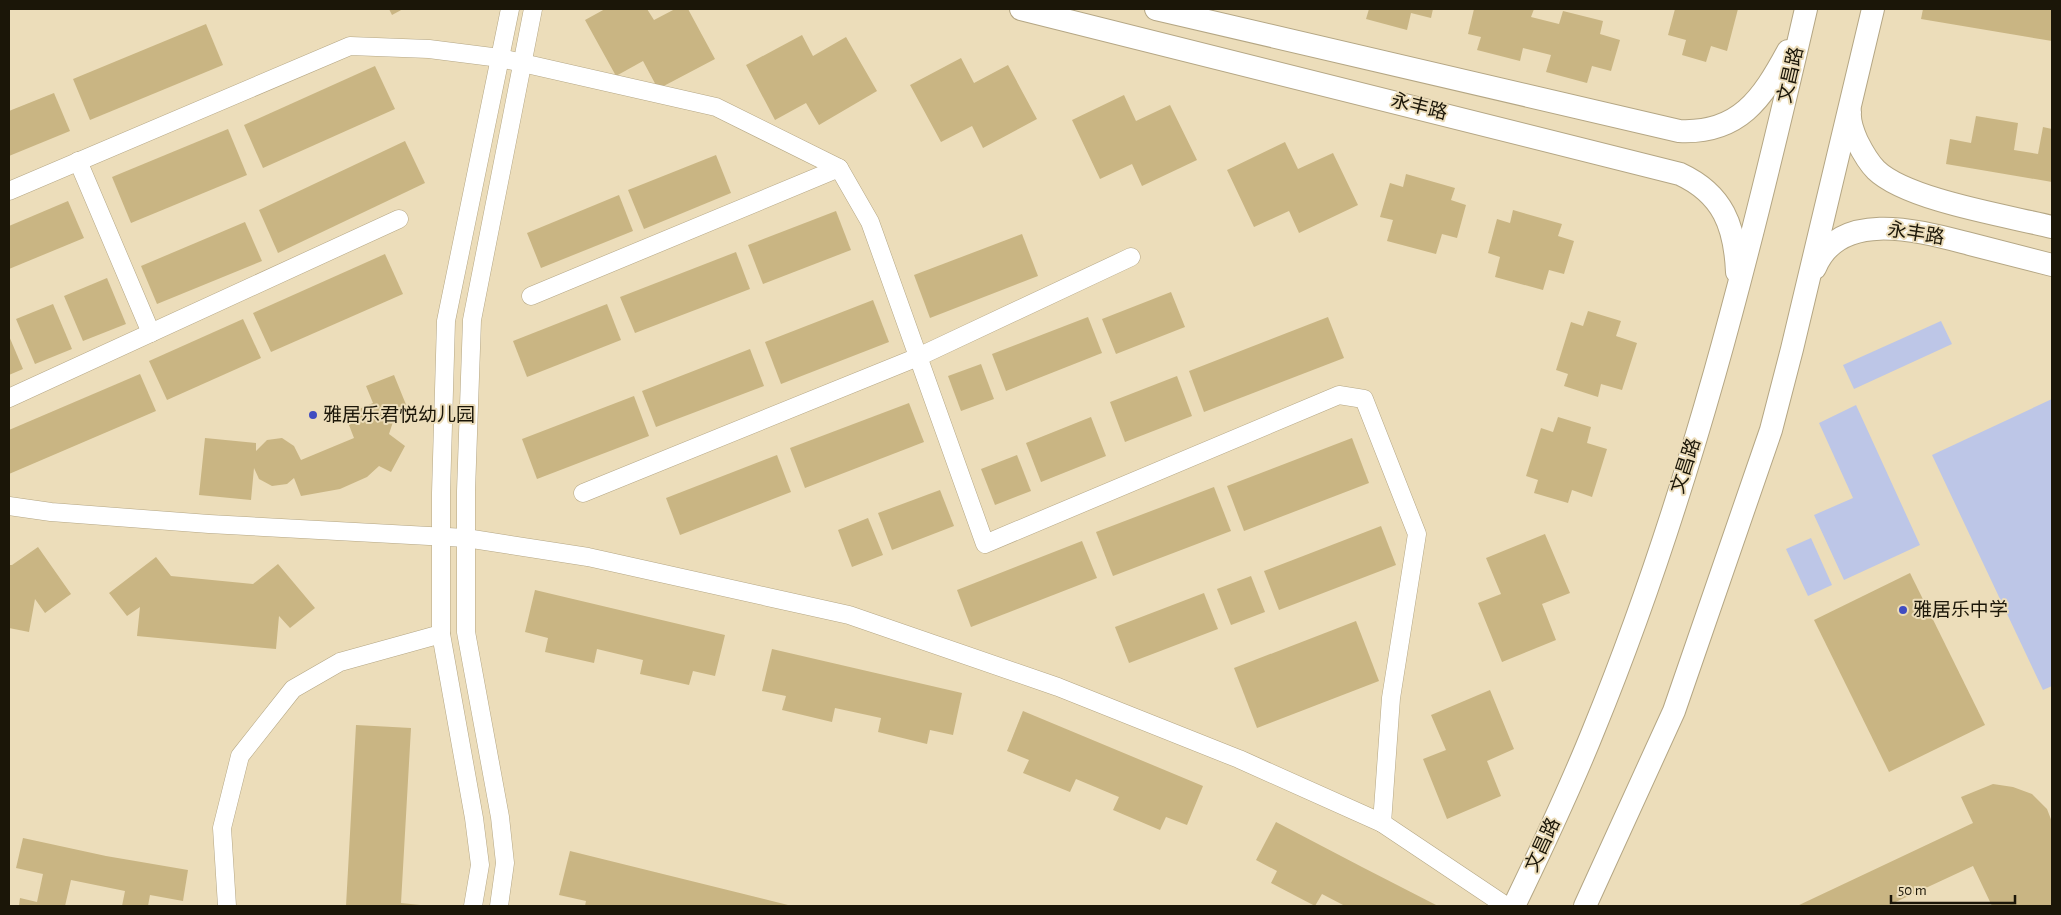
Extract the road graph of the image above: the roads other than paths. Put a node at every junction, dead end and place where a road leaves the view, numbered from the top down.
1 (510, 9) edge
2 (533, 9) edge
3 (1021, 9) edge
4 (1156, 9) edge
5 (1872, 9) edge
6 (1804, 17) edge
7 (500, 58) junction
8 (524, 63) junction
9 (1853, 94) junction
10 (78, 161) junction
11 (839, 168) junction
12 (9, 191) edge
13 (399, 219) dead end
14 (2052, 227) edge
15 (1131, 258) dead end
16 (2052, 265) edge
17 (1806, 290) junction
18 (1738, 291) junction
19 (532, 296) dead end
20 (151, 333) junction
21 (918, 357) junction
22 (9, 398) edge
23 (583, 493) dead end
24 (9, 506) edge
25 (441, 537) junction
26 (466, 538) junction
27 (441, 634) junction
28 (1382, 823) junction
29 (226, 906) edge
30 (473, 906) edge
31 (499, 906) edge
32 (1506, 906) edge
33 (1514, 906) edge
34 (1585, 906) edge

1 - 7 street
2 - 8 street
3 - 18 street, 永丰路
4 - 6 street, 永丰路
5 - 9 street
6 - 18 street, 文昌路
7 - 8 street
7 - 10 street
7 - 25 street
8 - 11 street
8 - 26 street
9 - 14 street, 永丰路
9 - 17 street
10 - 12 street
10 - 20 street
11 - 19 street
11 - 21 street
13 - 20 street
15 - 21 street
16 - 17 street, 永丰路
17 - 34 street
18 - 33 street, 文昌路
20 - 22 street
21 - 23 street
21 - 28 street
24 - 25 street
25 - 26 street
25 - 27 street
26 - 28 street
26 - 31 street
27 - 29 street
27 - 30 street
28 - 32 street

